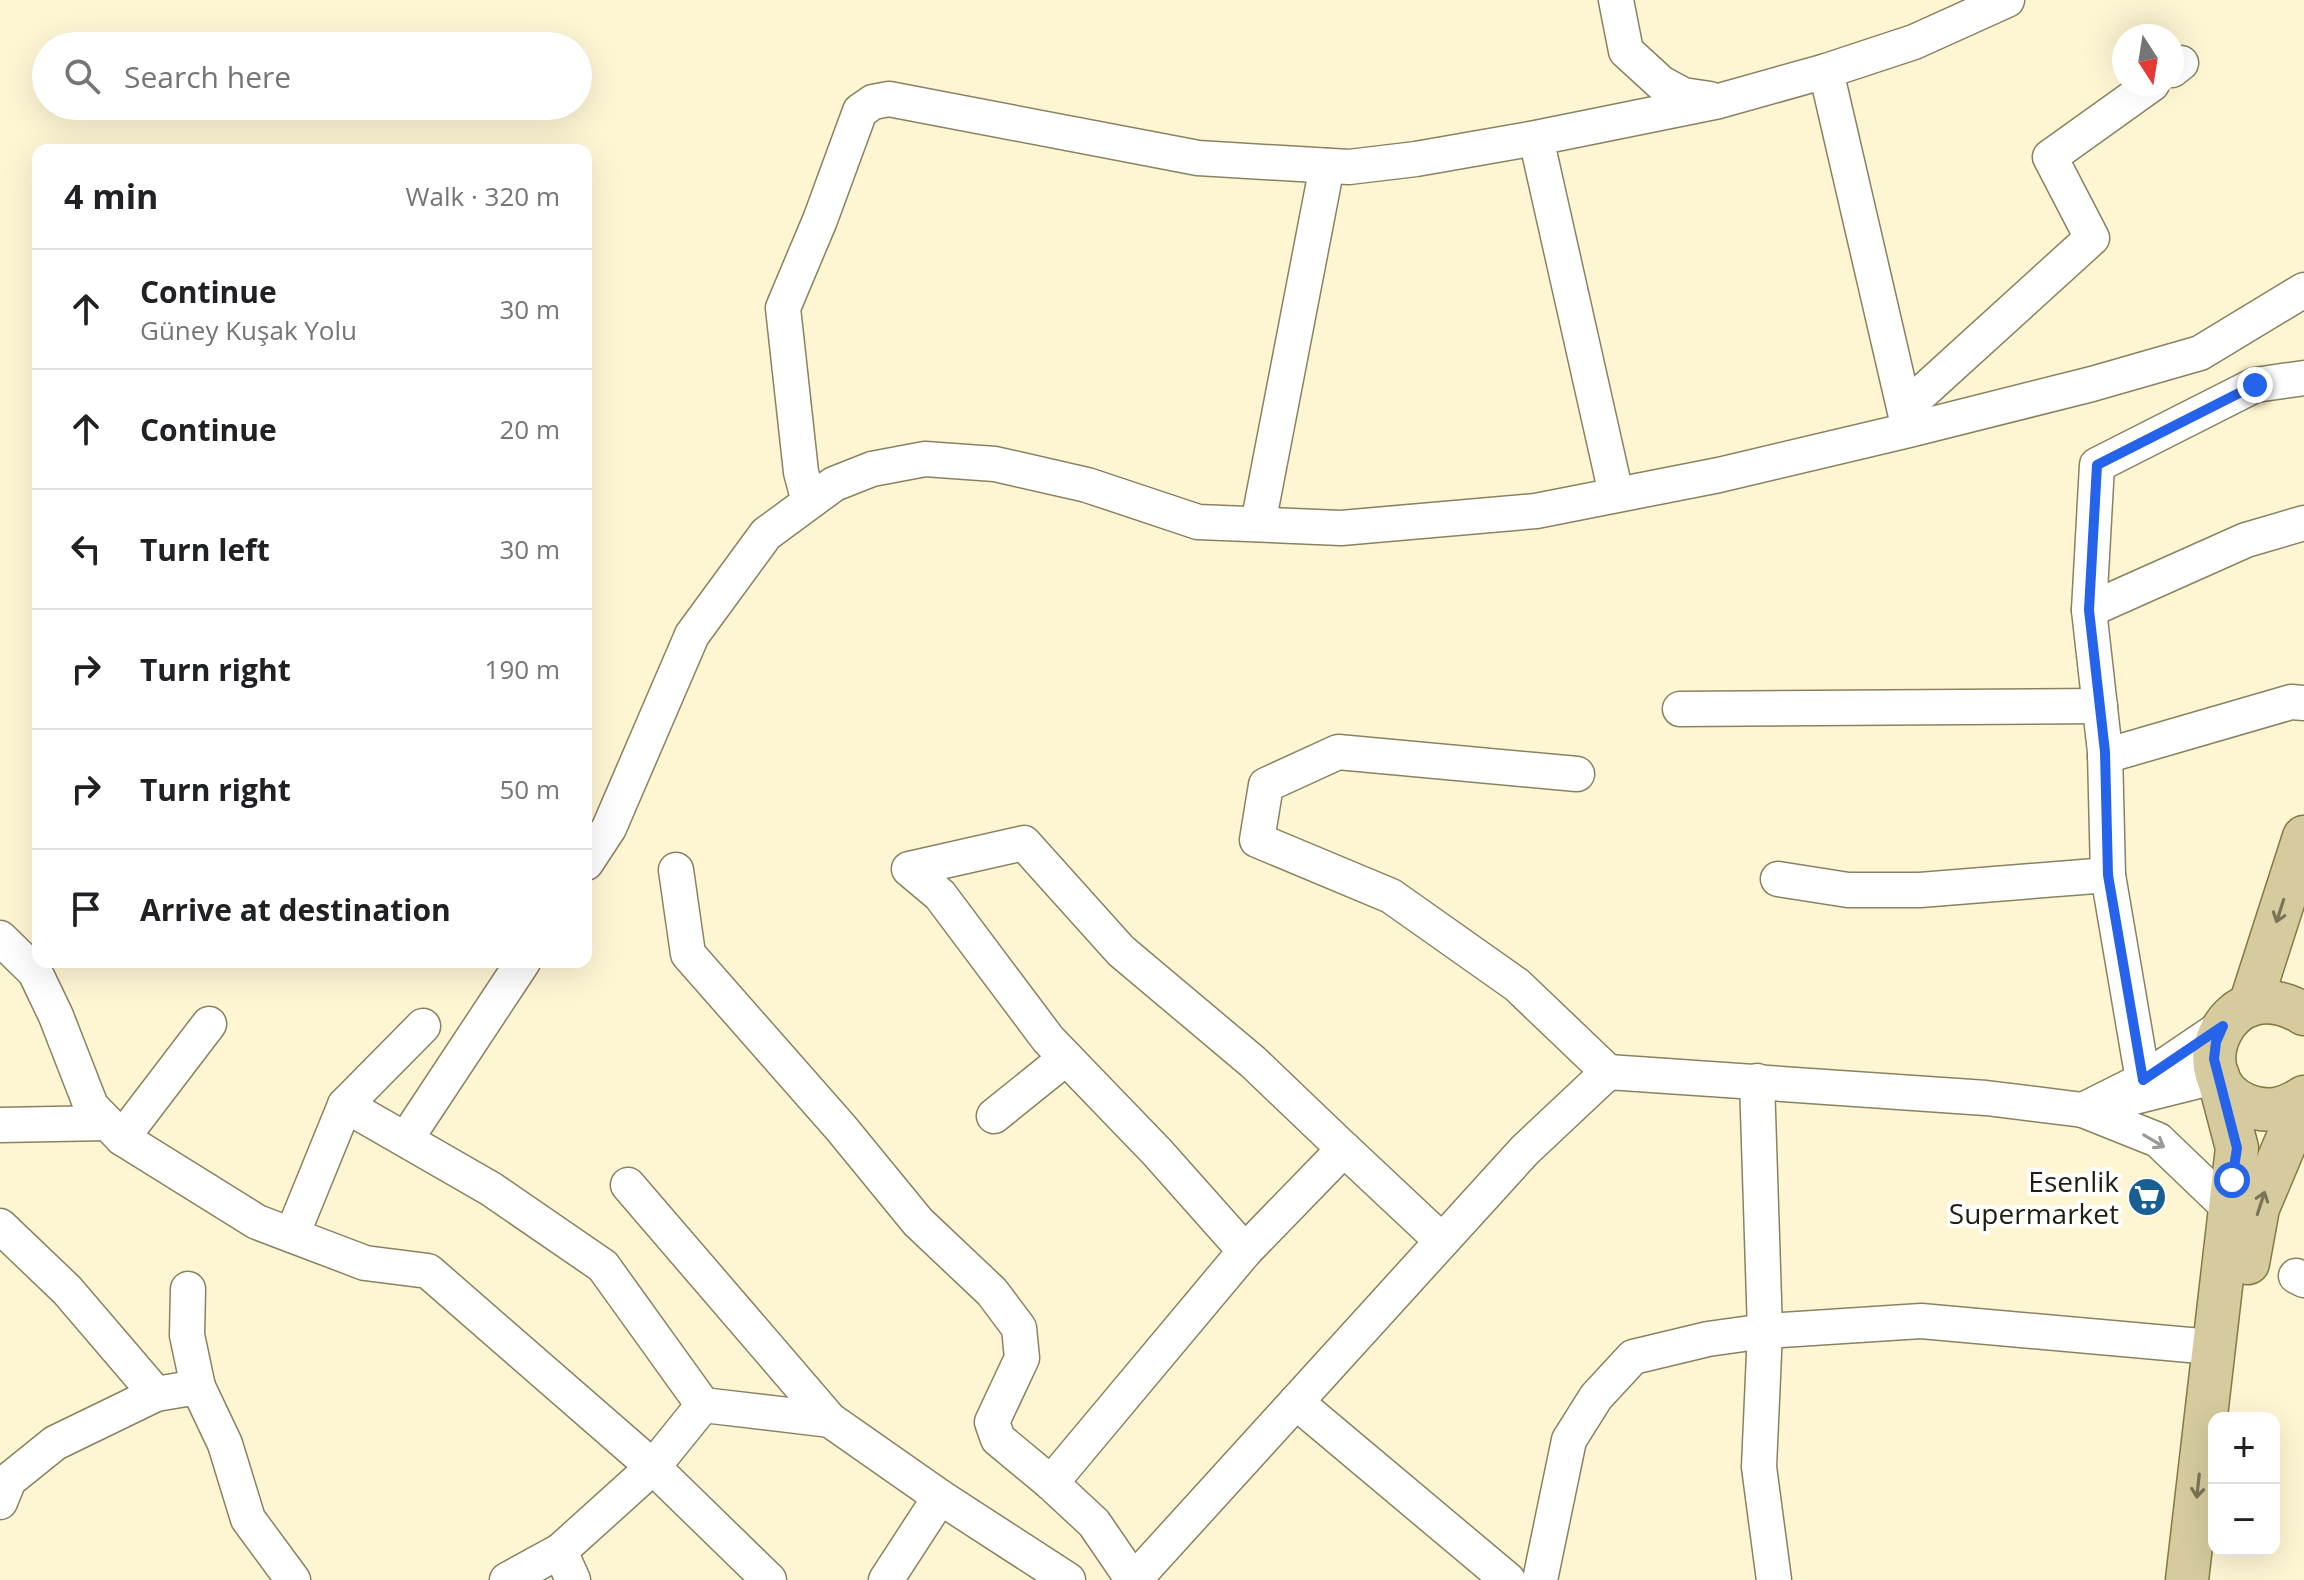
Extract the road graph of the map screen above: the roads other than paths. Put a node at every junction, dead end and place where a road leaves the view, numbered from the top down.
1 (1616, 0) edge
2 (2007, 0) edge
3 (1826, 71) junction
4 (2135, 96) edge
5 (1719, 101) junction
6 (1536, 138) junction
7 (1327, 166) junction
8 (2304, 290) edge
9 (2304, 378) edge
10 (1907, 419) junction
11 (1616, 494) junction
12 (809, 502) junction
13 (2304, 523) edge
14 (1258, 524) junction
15 (2089, 610) junction
16 (2304, 703) edge
17 (2100, 706) junction
18 (1680, 709) dead end
19 (2105, 756) junction
20 (1577, 774) dead end
21 (2304, 837) edge
22 (592, 854) edge
23 (676, 870) dead end
24 (2108, 875) junction
25 (1778, 879) dead end
26 (0, 938) edge
27 (519, 968) edge
28 (2304, 1014) edge
29 (2236, 1016) junction
30 (209, 1024) dead end
31 (423, 1026) dead end
32 (1066, 1058) junction
33 (1608, 1072) junction
34 (2218, 1076) junction
35 (2143, 1080) junction
36 (1757, 1081) junction
37 (2304, 1098) edge
38 (345, 1105) junction
39 (2083, 1110) junction
40 (994, 1116) dead end
41 (0, 1125) edge
42 (115, 1130) junction
43 (406, 1139) junction
44 (1344, 1149) junction
45 (628, 1185) dead end
46 (2229, 1208) junction
47 (0, 1226) edge
48 (292, 1235) junction
49 (1442, 1241) junction
50 (1245, 1251) junction
51 (188, 1289) dead end
52 (1765, 1331) junction
53 (2212, 1347) junction
54 (198, 1387) junction
55 (156, 1394) junction
56 (1296, 1402) junction
57 (703, 1405) junction
58 (2226, 1412) edge
59 (830, 1420) junction
60 (653, 1467) junction
61 (1051, 1483) junction
62 (940, 1497) junction
63 (0, 1501) edge
64 (2211, 1556) edge
65 (566, 1566) edge
66 (293, 1580) edge
67 (507, 1580) edge
68 (769, 1580) edge
69 (886, 1580) edge
70 (1068, 1580) edge
71 (1133, 1580) edge
72 (1508, 1580) edge
73 (1540, 1580) edge
74 (1774, 1580) edge
75 (2187, 1580) edge
76 (2208, 1580) edge

1 - 5 street
2 - 3 street
3 - 5 street
3 - 10 street
4 - 10 street
5 - 6 street
6 - 7 street
6 - 11 street
7 - 12 street
7 - 14 street
8 - 10 street
9 - 15 street
10 - 11 street
11 - 14 street
12 - 14 street
12 - 22 street
13 - 15 street
15 - 17 street
16 - 19 street
17 - 18 street
17 - 19 street
19 - 24 street
20 - 33 street
21 -> 29 main road
23 - 61 street
24 - 25 street
24 - 35 street
26 - 42 street
27 - 43 street
28 - 29 main road
29 - 34 main road
29 - 35 street
30 - 42 street
31 - 38 street
32 - 40 street
32 - 44 street
32 - 50 street
33 - 36 street
33 - 49 street
34 - 37 main road
34 - 39 street
34 - 46 main road
35 - 39 street
36 - 39 street
36 - 52 street
58 -> 37 main road
38 - 43 street
38 - 48 street
39 -> 46 street
41 - 42 street
42 - 48 street
43 - 57 street
44 - 49 street
44 - 50 street
45 - 59 street
46 - 53 main road
47 - 55 street
48 - 60 street
49 - 56 street
50 - 61 street
51 - 54 street
52 - 53 street
52 - 73 street
52 - 74 street
53 -> 75 main road
54 - 55 street
54 - 66 street
55 - 63 street
56 - 71 street
56 - 72 street
57 - 59 street
57 - 60 street
59 - 62 street
60 - 65 street
60 - 68 street
61 - 71 street
62 - 69 street
62 - 70 street
64 - 76 main road
65 - 67 street

